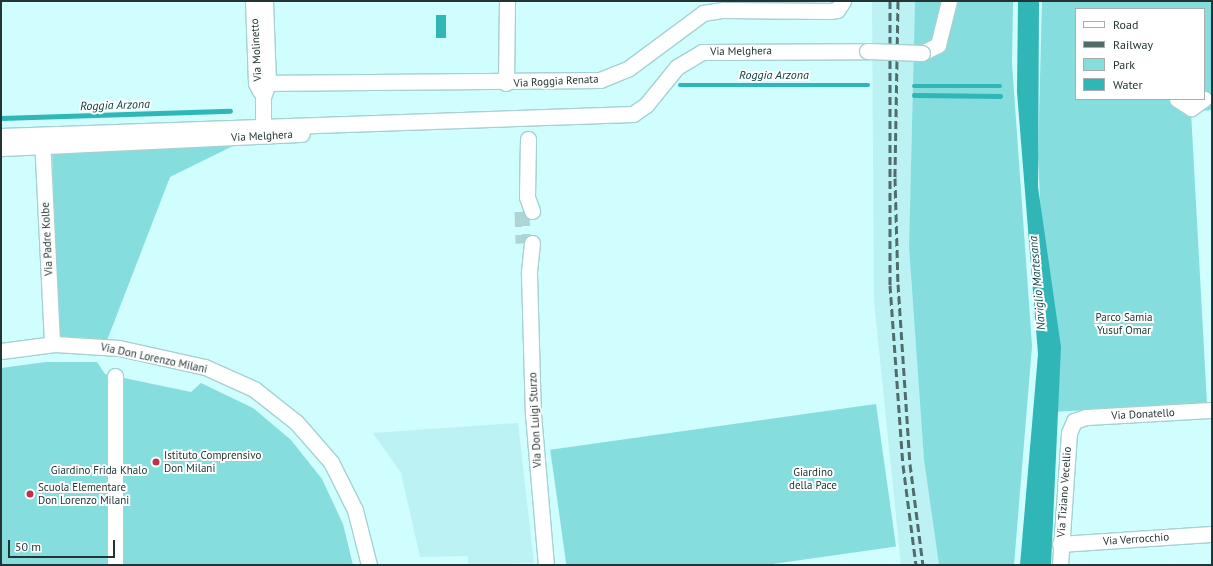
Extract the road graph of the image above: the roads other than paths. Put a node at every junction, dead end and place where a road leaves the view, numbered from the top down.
1 (253, 1) edge
2 (265, 1) edge
3 (507, 1) edge
4 (949, 1) edge
5 (839, 6) edge
6 (262, 83) junction
7 (506, 83) junction
8 (1178, 100) edge
9 (1200, 100) edge
10 (264, 131) junction
11 (1, 136) edge
12 (528, 139) dead end
13 (43, 140) junction
14 (1, 148) edge
15 (527, 206) tunnel mouth
16 (528, 243) tunnel mouth
17 (52, 344) junction
18 (1, 350) edge
19 (115, 376) dead end
20 (1212, 410) edge
21 (1074, 422) joint
22 (1212, 534) edge
23 (1060, 544) junction
24 (115, 565) edge
25 (369, 565) edge
26 (546, 565) edge
27 (1060, 565) edge

1 - 6 street, Via Molinetto
2 - 6 street, Via Molinetto
3 - 7 street
4 - 10 street, Via Melghera, bridge
5 - 7 street, Via Roggia Renata
6 - 7 street, Via Roggia Renata
6 - 10 street, Via Molinetto
8 - 9 street
10 - 13 street, Via Melghera
11 - 13 street, Via Melghera
12 - 15 street
13 - 14 street, Via Melghera
13 - 17 street, Via Padre Kolbe
16 - 26 street, Via Don Luigi Sturzo
17 - 18 street, Via Don Lorenzo Milani
17 - 25 street, Via Don Lorenzo Milani
19 - 24 street
20 - 21 street, Via Donatello
21 - 23 street, Via Tiziano Vecellio
22 - 23 street, Via Verrocchio
23 - 27 street, Via Tiziano Vecellio

